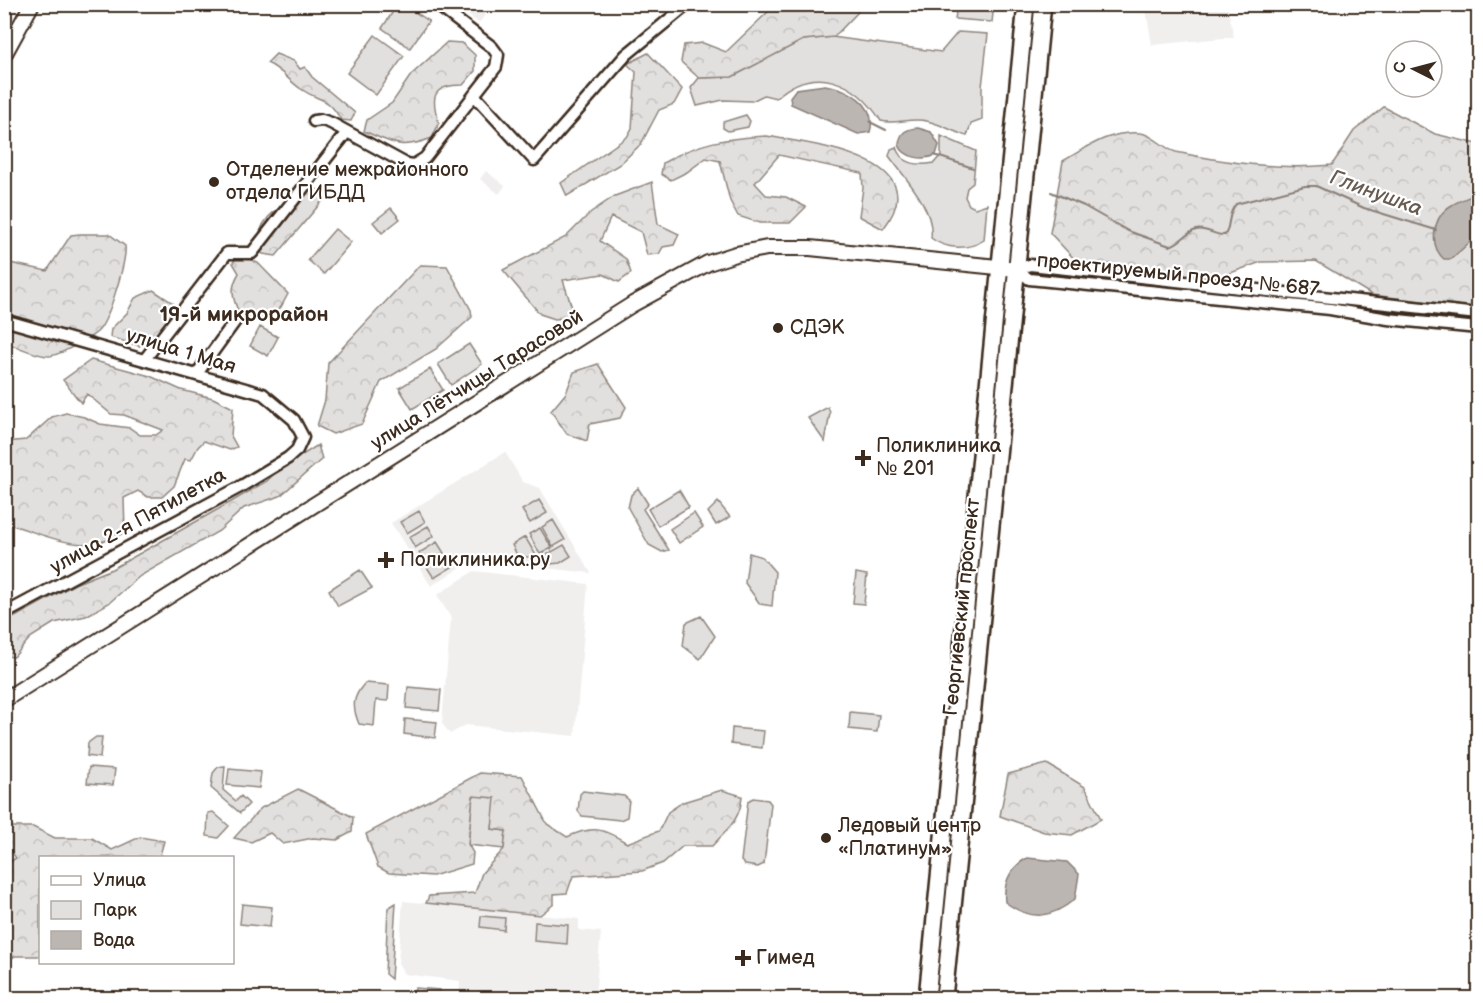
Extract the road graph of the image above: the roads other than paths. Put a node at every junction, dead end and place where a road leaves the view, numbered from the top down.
1 (32, 4) edge
2 (436, 4) edge
3 (688, 4) edge
4 (1026, 4) edge
5 (1044, 4) edge
6 (4, 55) edge
7 (474, 95) junction
8 (314, 121) dead end
9 (347, 132) junction
10 (1000, 267) junction
11 (1017, 269) junction
12 (1479, 314) edge
13 (238, 317) dead end
14 (4, 320) edge
15 (1479, 328) edge
16 (145, 359) junction
17 (196, 375) junction
18 (288, 458) joint
19 (4, 614) edge
20 (4, 700) edge
21 (928, 981) junction
22 (945, 991) edge
23 (927, 999) edge

1 - 6 main road
2 - 7 street
3 - 7 street
4 - 10 main road, Георгиевский проспект
5 - 11 main road, Георгиевский проспект
7 - 9 street
8 - 9 street
9 - 16 street
10 - 11 main road, улица Лётчицы Тарасовой
10 - 20 main road, улица Лётчицы Тарасовой
10 - 21 main road, Георгиевский проспект
11 - 12 street, проектируемый проезд № 687
11 - 15 street, проектируемый проезд № 687
11 - 22 main road, Георгиевский проспект
13 - 17 street
14 - 16 street, улица 1 Мая
16 - 17 street, улица 1 Мая
17 - 18 street, улица 1 Мая
18 - 19 street, улица 2-я Пятилетка
21 - 22 street
21 - 23 main road, Георгиевский проспект

